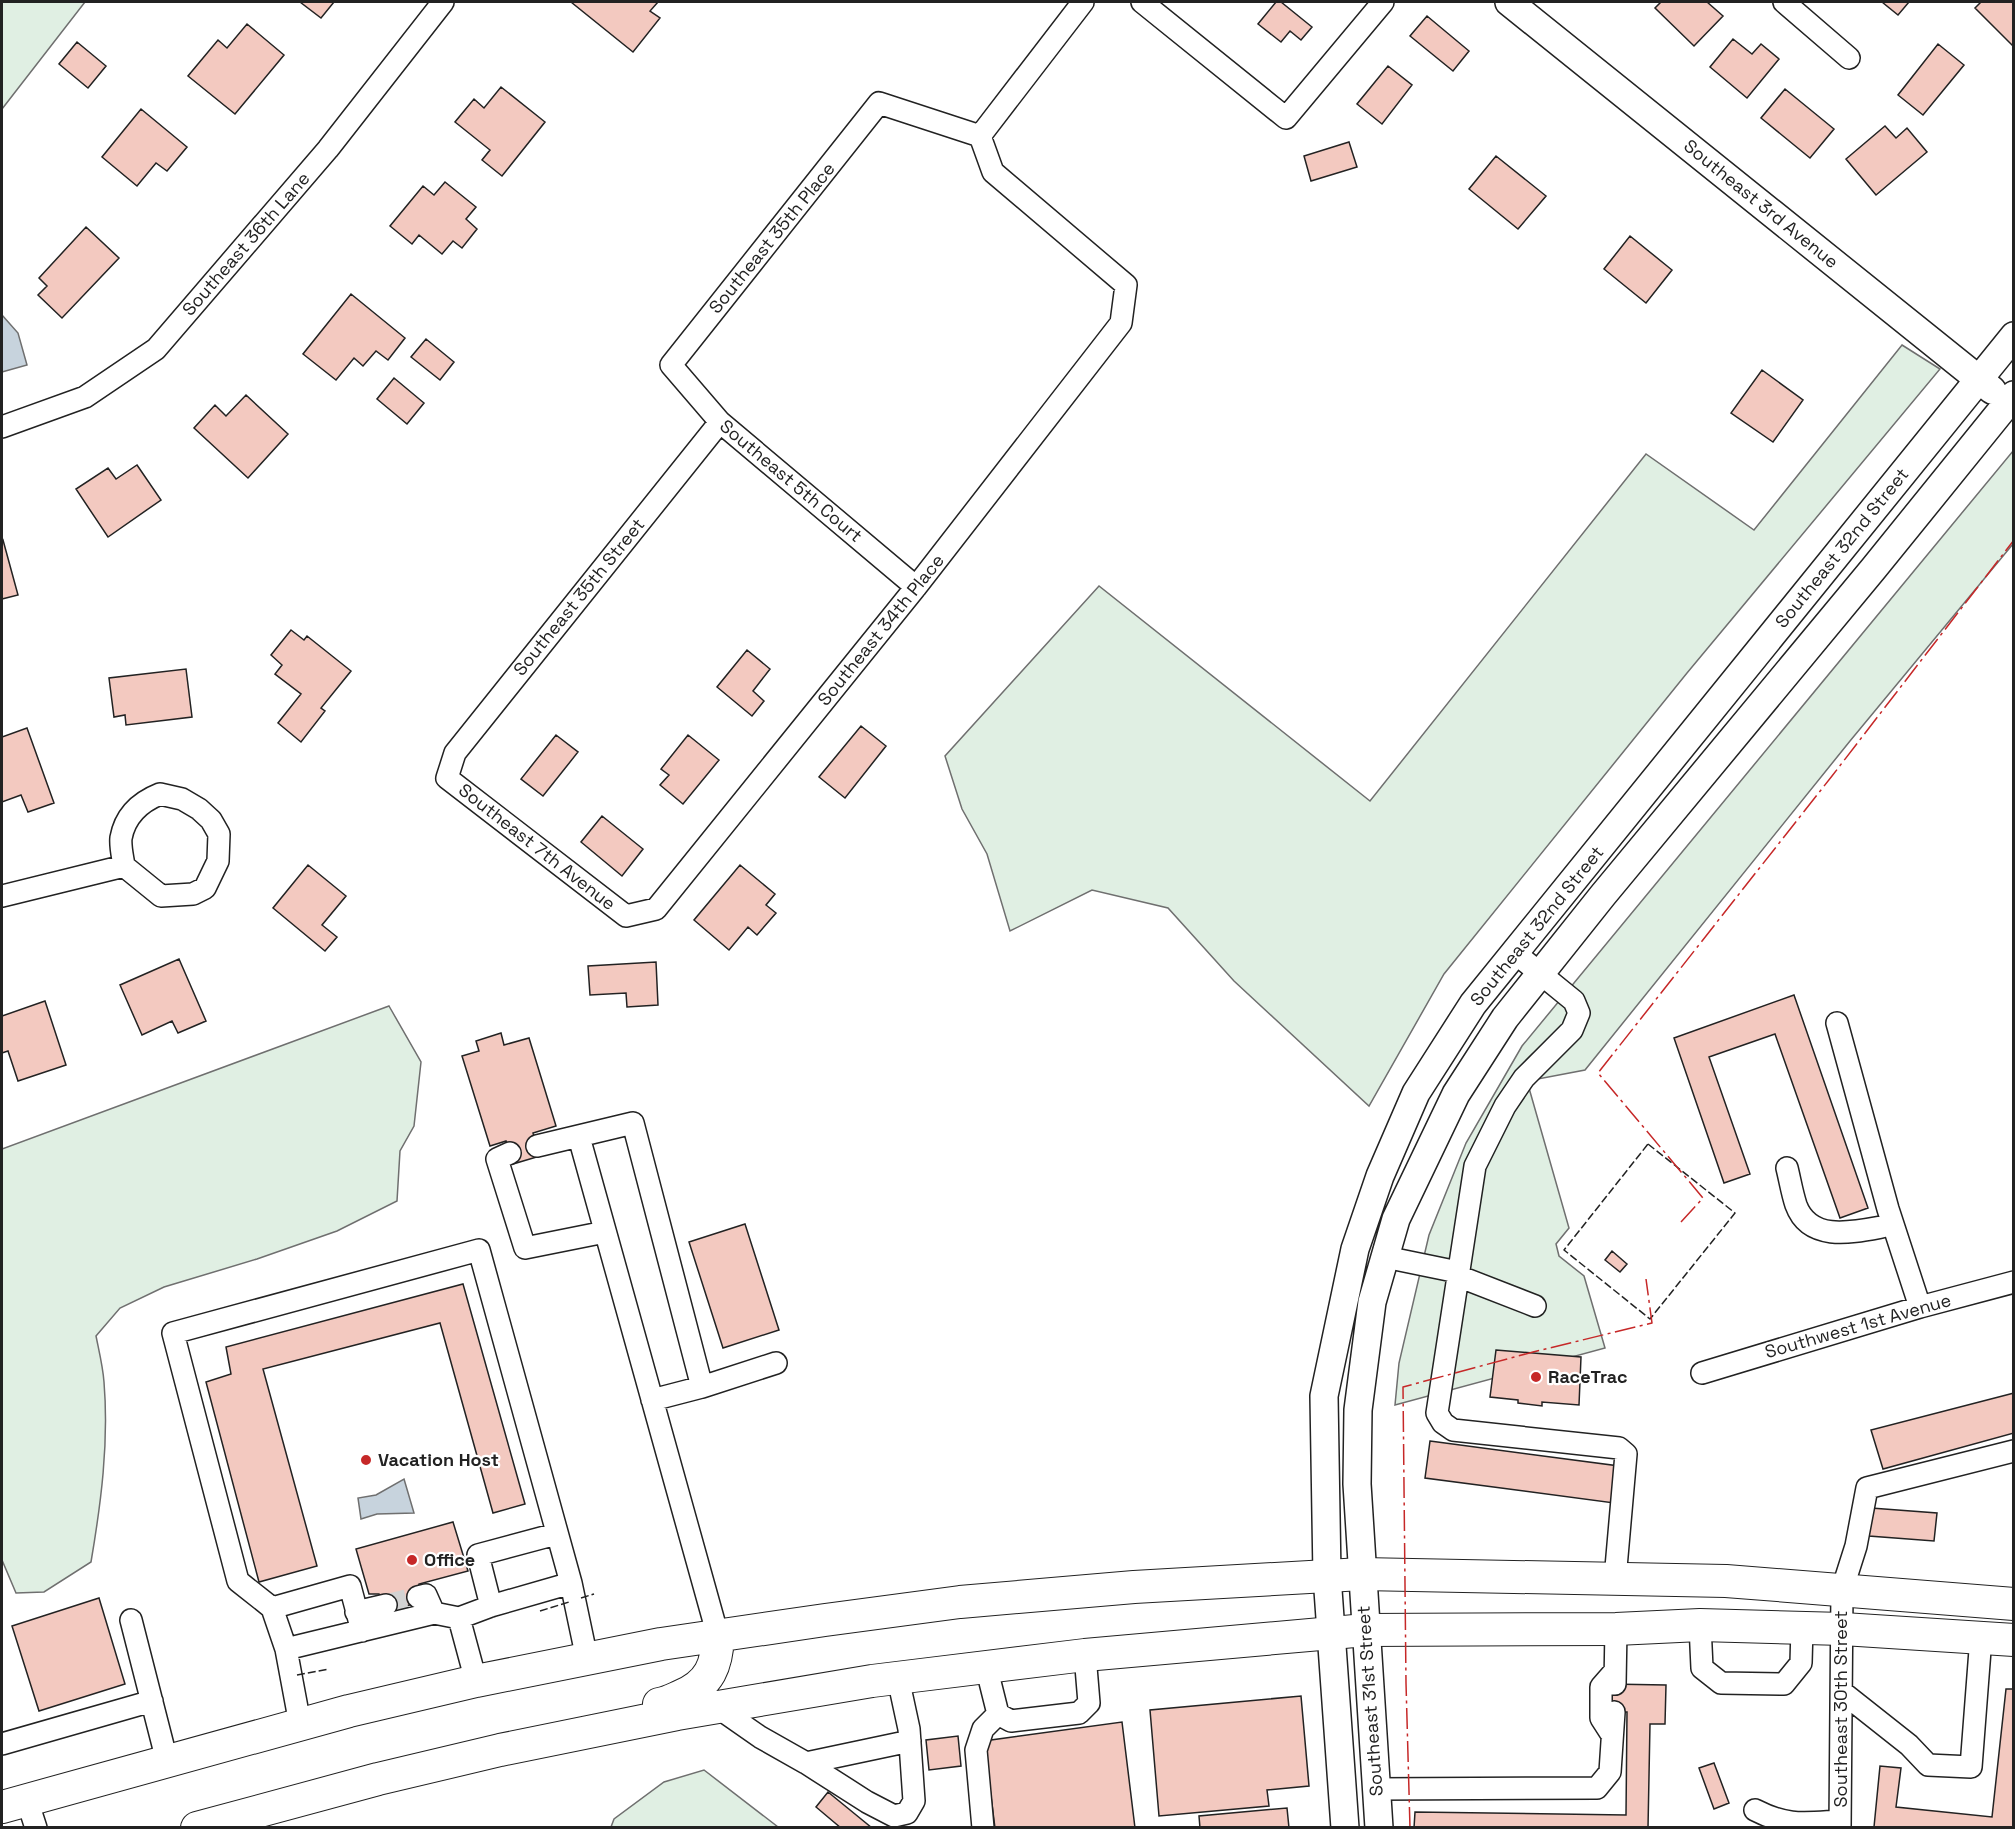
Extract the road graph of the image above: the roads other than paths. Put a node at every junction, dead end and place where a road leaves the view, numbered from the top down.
1 (443, 2) edge
2 (1083, 2) edge
3 (1142, 2) edge
4 (1383, 2) edge
5 (1509, 2) edge
6 (1784, 2) edge
7 (1849, 58) dead end
8 (980, 136) junction
9 (2013, 336) edge
10 (673, 368) joint
11 (1978, 379) junction
12 (2012, 401) edge
13 (720, 422) junction
14 (2, 427) edge
15 (916, 587) junction
16 (447, 778) joint
17 (124, 866) junction
18 (2, 896) edge
19 (626, 916) joint
20 (1515, 953) junction
21 (1540, 974) junction
22 (1837, 1023) dead end
23 (579, 1137) junction
24 (537, 1146) dead end
25 (503, 1156) dead end
26 (1787, 1168) dead end
27 (1893, 1225) junction
28 (605, 1232) junction
29 (1385, 1257) junction
30 (1458, 1274) junction
31 (2013, 1282) edge
32 (1535, 1306) dead end
33 (1920, 1307) junction
34 (776, 1363) dead end
35 (1702, 1372) dead end
36 (702, 1387) junction
37 (652, 1400) junction
38 (2013, 1451) edge
39 (556, 1534) junction
40 (1362, 1574) junction
41 (1327, 1576) junction
42 (1616, 1579) junction
43 (571, 1583) junction
44 (1842, 1590) junction
45 (418, 1597) dead end
46 (2013, 1604) edge
47 (386, 1605) tunnel mouth
48 (491, 1606) junction
49 (272, 1608) junction
50 (434, 1613) junction
51 (459, 1618) junction
52 (131, 1620) dead end
53 (359, 1621) junction
54 (1700, 1625) junction
55 (1802, 1628) junction
56 (1616, 1629) junction
57 (1843, 1629) junction
58 (1366, 1630) junction
59 (1332, 1633) junction
60 (718, 1636) junction
61 (1981, 1638) junction
62 (2013, 1640) edge
63 (286, 1649) junction
64 (1085, 1655) junction
65 (587, 1659) junction
66 (986, 1666) junction
67 (898, 1678) junction
68 (476, 1681) junction
69 (1842, 1692) junction
70 (152, 1701) junction
71 (717, 1707) junction
72 (1614, 1712) dead end
73 (998, 1714) junction
74 (300, 1724) junction
75 (1613, 1737) junction
76 (548, 1740) junction
77 (910, 1741) junction
78 (2, 1744) edge
79 (167, 1761) junction
80 (806, 1763) junction
81 (1376, 1789) junction
82 (1755, 1810) dead end
83 (22, 1812) edge
84 (1840, 1824) edge
85 (197, 1827) edge
86 (982, 1827) edge
87 (1345, 1827) edge
88 (1379, 1827) edge

1 - 14 street, Southeast 36th Lane
2 - 8 street
3 - 4 street
5 - 11 main road, Southeast 3rd Avenue
6 - 7 street
8 - 10 street, Southeast 35th Place
8 - 15 street, Southeast 34th Place
9 - 11 main road, Southeast 32nd Street
10 - 13 street, Southeast 5th Court
11 - 12 main road, Southeast 3rd Avenue
11 - 20 main road, Southeast 32nd Street
12 - 21 main road, Southeast 32nd Street
13 - 15 street, Southeast 5th Court
13 - 16 street, Southeast 35th Street
15 - 19 street, Southeast 34th Place
16 - 19 street, Southeast 7th Avenue
17 - 17 street
17 - 18 street
20 - 21 street
20 - 41 main road, Southeast 32nd Street
21 - 29 main road, Southeast 32nd Street
21 - 30 street
22 - 27 street
23 - 24 street
23 - 28 street
23 - 36 street
25 - 28 street
26 - 27 street
27 - 33 street
28 - 37 street
29 - 30 street
29 - 40 main road, Southeast 32nd Street
30 - 32 street
30 - 42 street
31 - 33 street, Southwest 1st Avenue
33 - 35 street, Southwest 1st Avenue
34 - 36 street
36 - 37 street
37 - 60 street
38 - 44 street, Southeast 30th Street
39 - 43 street
39 - 48 street
39 - 49 street
40 - 41 highway
40 - 42 highway
40 - 58 main road, Southeast 31st Street
41 - 59 main road, Southeast 31st Street
41 - 60 highway
42 - 44 highway
43 - 48 street
43 - 65 street
44 - 46 highway
44 - 57 street, Southeast 30th Street
45 - 50 street
47 - 53 street
48 - 51 street
49 - 53 street
49 - 63 street
50 - 51 street
50 - 53 street
51 - 68 street
52 - 70 street
53 - 63 street
54 - 55 highway
54 - 55 street
54 - 56 highway
55 - 57 highway
56 - 58 highway
56 - 75 street
57 - 61 highway
57 - 69 street, Southeast 30th Street
58 - 59 highway
58 - 81 main road, Southeast 31st Street
59 - 64 highway
59 - 87 main road, Southeast 31st Street
60 - 65 highway
60 - 76 highway
61 - 62 highway
61 - 69 street
63 - 74 street
64 - 66 highway
64 - 73 street
65 - 68 highway
66 - 67 highway
66 - 73 street
67 - 71 highway
67 - 77 street
68 - 74 highway
69 - 84 street, Southeast 30th Street
70 - 78 street
70 - 79 street
71 - 76 highway
71 - 80 street
72 - 75 street
73 - 86 street
74 - 79 highway
75 - 81 street
76 - 85 highway
77 - 80 street
77 - 80 street
79 - 83 highway
81 - 88 main road, Southeast 31st Street
82 - 84 street

